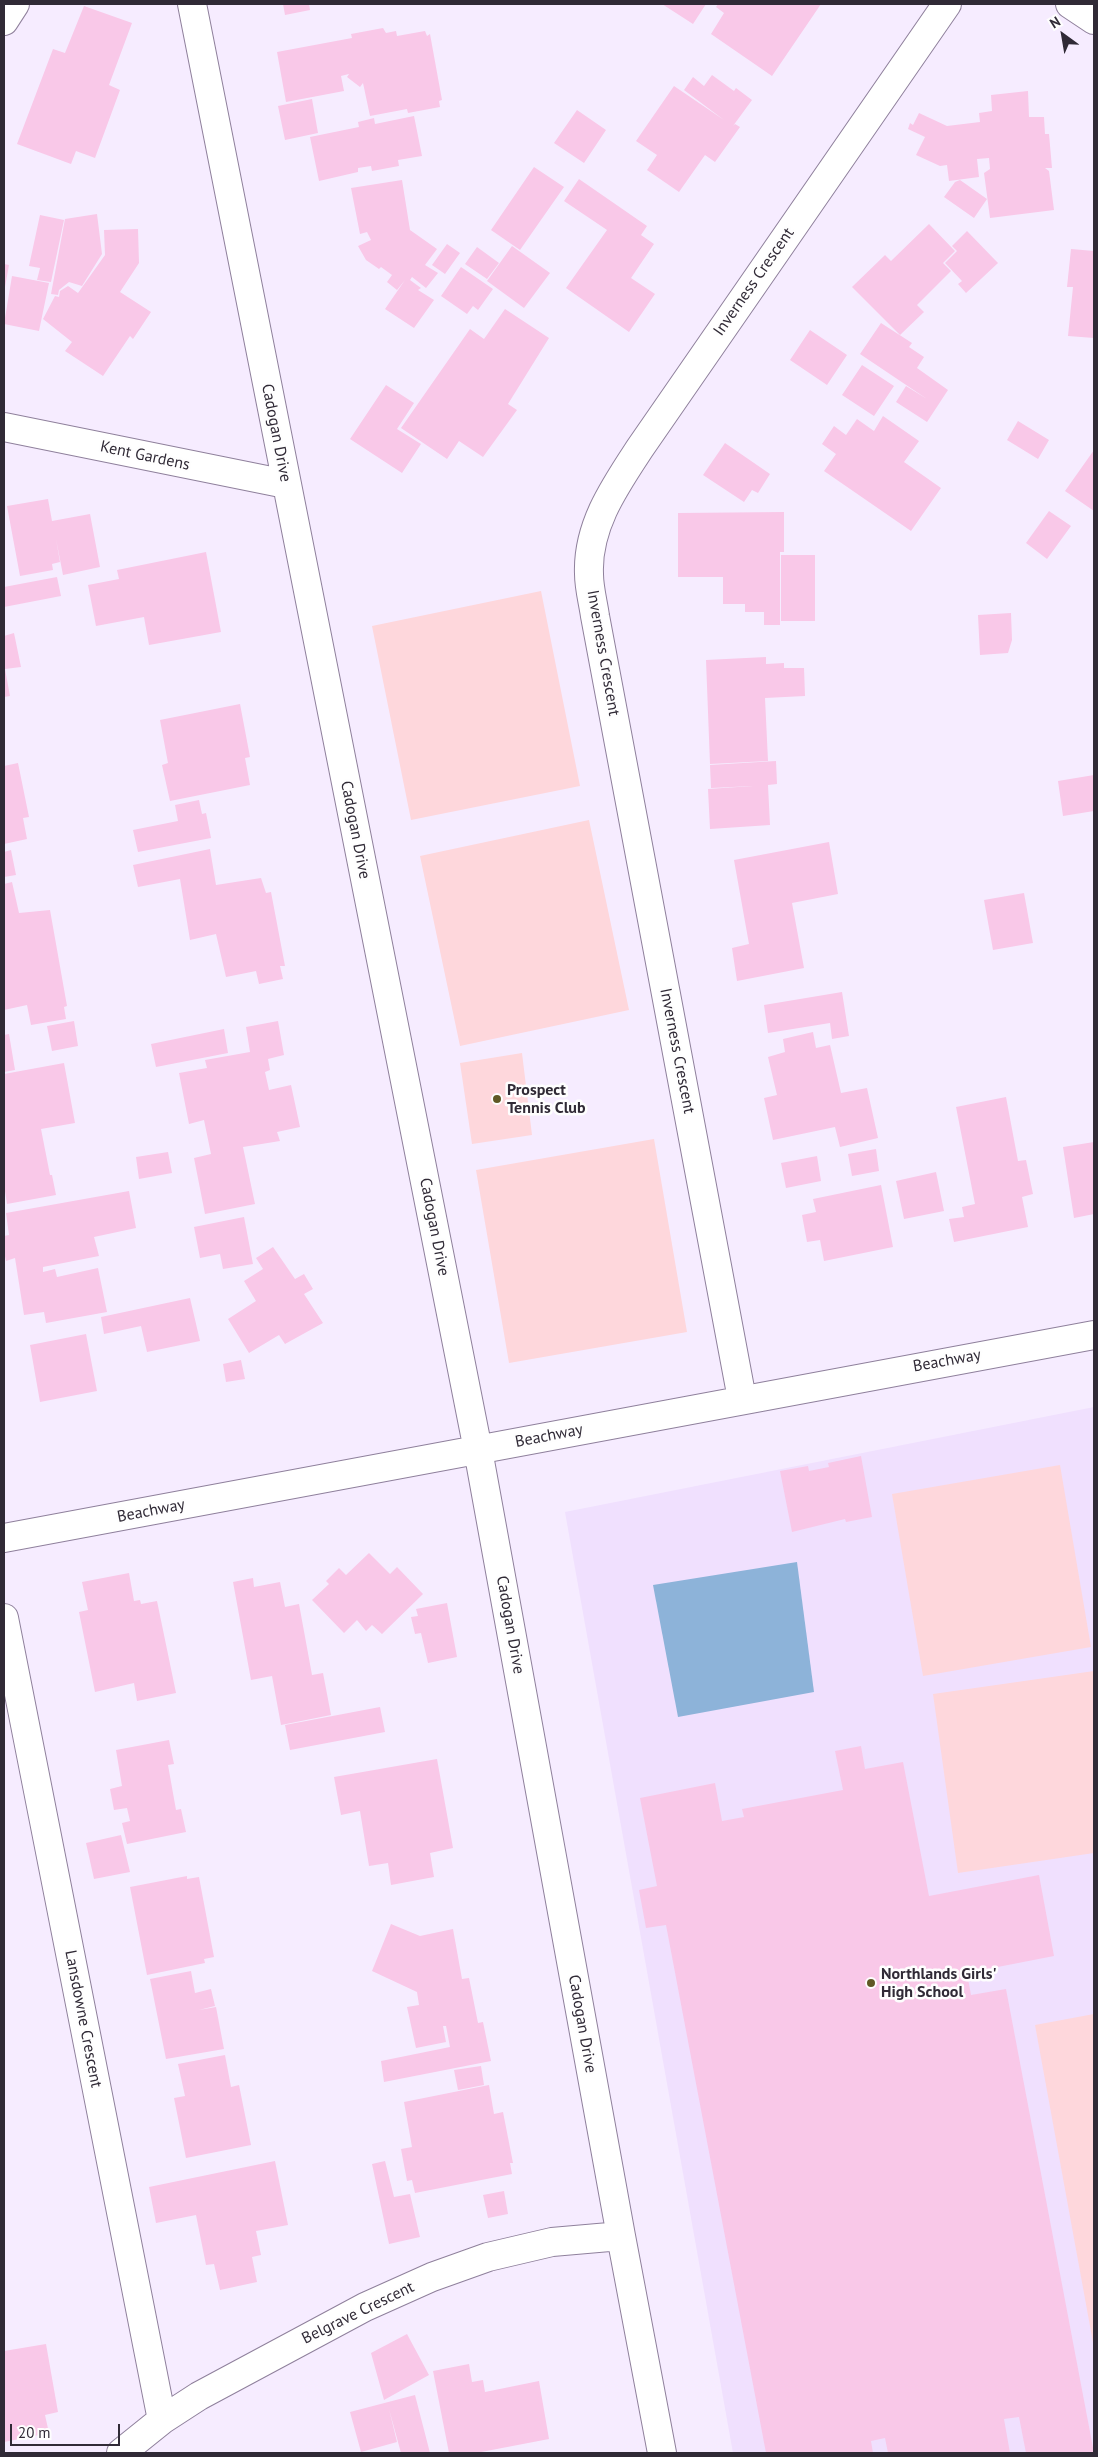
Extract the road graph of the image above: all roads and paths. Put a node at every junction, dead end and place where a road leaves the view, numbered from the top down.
1 (15, 4) edge
2 (192, 4) edge
3 (947, 4) edge
4 (1070, 4) edge
5 (1094, 20) edge
6 (4, 21) edge
7 (4, 427) edge
8 (286, 484) junction
9 (1094, 1334) edge
10 (742, 1398) junction
11 (478, 1450) junction
12 (4, 1538) edge
13 (4, 1618) edge
14 (621, 2236) junction
15 (162, 2420) junction
16 (121, 2453) edge
17 (662, 2453) edge

1 - 6 street
2 - 8 street, Cadogan Drive
3 - 10 street, Inverness Crescent
4 - 5 street
7 - 8 street, Kent Gardens
8 - 11 street, Cadogan Drive
9 - 10 street, Beachway
10 - 11 street, Beachway
11 - 12 street, Beachway
11 - 14 street, Cadogan Drive
13 - 15 street, Lansdowne Crescent
14 - 15 street, Belgrave Crescent
14 - 17 street, Cadogan Drive
15 - 16 street, Belgrave Crescent

